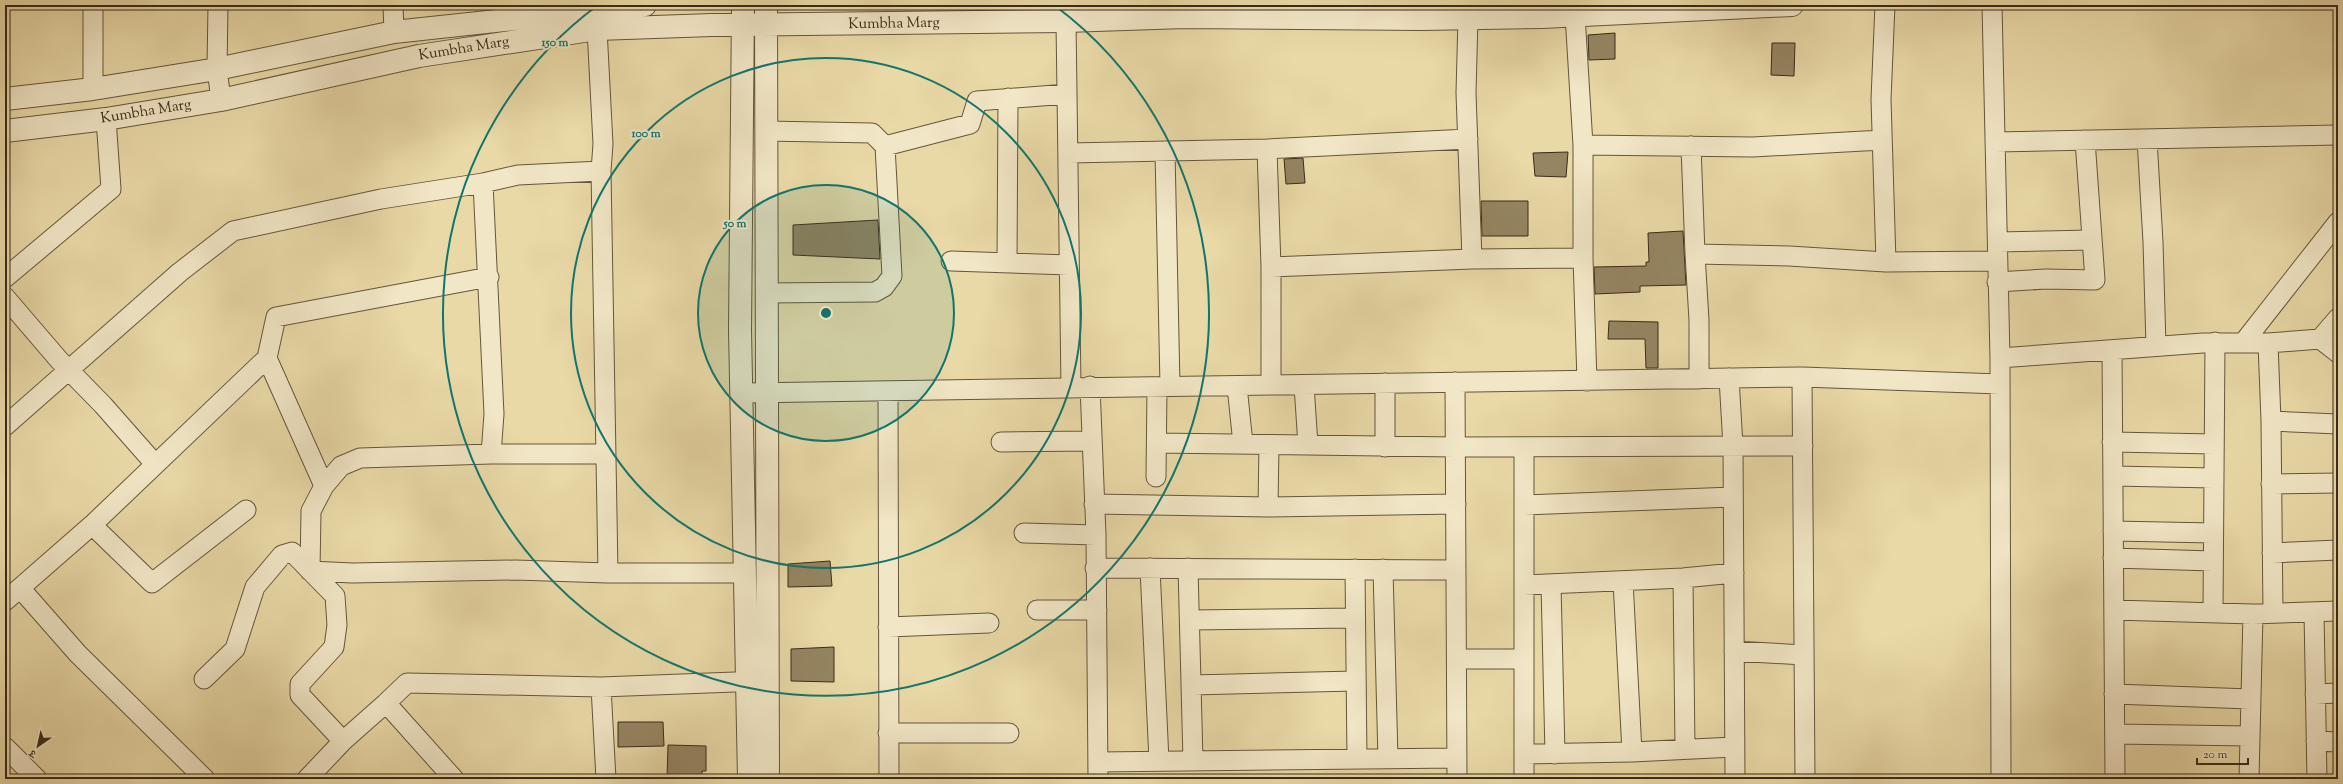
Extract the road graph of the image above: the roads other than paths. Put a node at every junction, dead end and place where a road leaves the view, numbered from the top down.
1 (93, 5) edge
2 (218, 5) edge
3 (393, 5) edge
4 (645, 5) edge
5 (1792, 5) edge
6 (1885, 5) edge
7 (1992, 5) edge
8 (1730, 6) edge
9 (549, 10) edge
10 (1490, 11) edge
11 (743, 15) edge
12 (1575, 15) junction
13 (766, 16) edge
14 (1468, 18) junction
15 (1066, 21) junction
16 (597, 29) junction
17 (394, 32) junction
18 (217, 69) junction
19 (93, 89) junction
20 (1067, 94) junction
21 (1008, 98) junction
22 (5, 99) edge
23 (221, 100) junction
24 (106, 119) junction
25 (5, 131) edge
26 (766, 131) junction
27 (2338, 135) edge
28 (1468, 139) junction
29 (2147, 139) junction
30 (1882, 140) junction
31 (2085, 140) junction
32 (1995, 142) junction
33 (1583, 145) junction
34 (886, 146) junction
35 (1691, 146) junction
36 (1267, 149) junction
37 (1165, 151) junction
38 (1068, 153) junction
39 (601, 172) junction
40 (483, 183) junction
41 (2337, 225) edge
42 (2092, 240) junction
43 (1998, 242) junction
44 (1695, 254) junction
45 (1583, 258) junction
46 (1472, 260) junction
47 (951, 261) dead end
48 (1997, 261) junction
49 (1886, 262) junction
50 (1008, 263) junction
51 (1069, 265) junction
52 (1271, 267) junction
53 (489, 277) junction
54 (5, 278) edge
55 (1997, 282) junction
56 (767, 293) junction
57 (5, 297) edge
58 (2338, 318) edge
59 (2320, 339) junction
60 (2215, 342) junction
61 (2243, 343) junction
62 (2268, 343) junction
63 (2156, 346) junction
64 (2112, 350) junction
65 (2338, 353) edge
66 (267, 358) junction
67 (2000, 358) junction
68 (69, 370) junction
69 (1802, 377) junction
70 (1728, 378) junction
71 (1699, 379) junction
72 (1587, 380) junction
73 (1455, 382) junction
74 (1385, 383) junction
75 (1304, 384) junction
76 (2000, 384) junction
77 (1271, 385) junction
78 (1071, 386) junction
79 (1090, 386) junction
80 (1237, 386) junction
81 (1164, 387) junction
82 (888, 391) junction
83 (767, 392) junction
84 (742, 393) junction
85 (2271, 421) junction
86 (2338, 424) edge
87 (5, 426) edge
88 (1092, 441) junction
89 (1002, 442) dead end
90 (2112, 442) junction
91 (1157, 443) junction
92 (1243, 444) junction
93 (2214, 444) junction
94 (1269, 445) junction
95 (1308, 445) junction
96 (1385, 446) junction
97 (1733, 446) junction
98 (1803, 446) junction
99 (1456, 447) junction
100 (1524, 447) junction
101 (491, 454) junction
102 (606, 454) junction
103 (155, 464) junction
104 (2113, 476) junction
105 (1156, 477) dead end
106 (2214, 478) junction
107 (2338, 483) edge
108 (2272, 484) junction
109 (324, 486) junction
110 (1733, 497) junction
111 (1094, 504) junction
112 (1456, 504) junction
113 (1524, 505) junction
114 (1268, 507) junction
115 (246, 510) dead end
116 (92, 525) junction
117 (2113, 530) junction
118 (1024, 533) dead end
119 (2213, 533) junction
120 (1096, 535) junction
121 (2338, 550) edge
122 (2272, 553) junction
123 (2113, 558) junction
124 (2213, 561) junction
125 (1095, 568) junction
126 (1150, 568) junction
127 (1188, 568) junction
128 (1354, 569) junction
129 (1383, 569) junction
130 (1456, 570) junction
131 (310, 571) junction
132 (608, 573) junction
133 (745, 573) junction
134 (1734, 573) junction
135 (1683, 578) junction
136 (1623, 581) junction
137 (1551, 584) junction
138 (1524, 585) junction
139 (20, 588) junction
140 (5, 600) edge
141 (1037, 610) dead end
142 (1097, 610) junction
143 (2114, 610) junction
144 (2338, 611) edge
145 (2213, 612) junction
146 (2273, 612) junction
147 (2314, 612) junction
148 (2253, 614) junction
149 (1354, 618) junction
150 (1191, 620) junction
151 (989, 623) dead end
152 (888, 627) junction
153 (1734, 651) junction
154 (1804, 655) junction
155 (1457, 659) junction
156 (1524, 659) junction
157 (204, 679) dead end
158 (757, 681) junction
159 (1355, 681) junction
160 (1192, 685) junction
161 (601, 687) junction
162 (2338, 693) edge
163 (2114, 694) junction
164 (2316, 694) junction
165 (2250, 699) junction
166 (386, 703) junction
167 (888, 733) junction
168 (1009, 733) dead end
169 (2115, 734) junction
170 (2249, 736) junction
171 (343, 741) junction
172 (2316, 741) junction
173 (2338, 742) edge
174 (5, 747) edge
175 (1734, 747) junction
176 (1685, 749) junction
177 (1632, 752) junction
178 (1524, 754) junction
179 (1555, 754) junction
180 (1457, 758) junction
181 (1358, 759) junction
182 (1388, 759) junction
183 (1158, 761) junction
184 (1193, 761) junction
185 (1098, 770) edge
186 (37, 779) edge
187 (206, 779) edge
188 (307, 779) edge
189 (454, 779) edge
190 (606, 779) edge
191 (748, 779) edge
192 (768, 779) edge
193 (888, 779) edge
194 (1457, 779) edge
195 (1524, 779) edge
196 (1735, 779) edge
197 (1805, 779) edge
198 (2001, 779) edge
199 (2115, 779) edge
200 (2248, 779) edge
201 (2317, 779) edge

1 - 19 street
2 - 18 street
3 - 17 street
4 - 9 street, Kumbha Marg
5 - 8 street, Kumbha Marg
6 - 30 street
7 - 32 street
8 - 12 street, Kumbha Marg
9 - 17 street, Kumbha Marg
10 - 12 street, Kumbha Marg
10 - 14 street, Kumbha Marg
11 - 13 street, Kumbha Marg
11 - 16 street, Kumbha Marg
11 - 84 street
12 - 33 street
13 - 15 street, Kumbha Marg
13 - 26 street
14 - 15 street, Kumbha Marg
14 - 28 street
15 - 20 street
16 - 23 street, Kumbha Marg
16 - 39 street
17 - 18 street, Kumbha Marg
18 - 19 street, Kumbha Marg
18 - 23 street
19 - 22 street, Kumbha Marg
20 - 21 street
20 - 38 street
21 - 34 street
21 - 50 street
23 - 24 street, Kumbha Marg
24 - 25 street, Kumbha Marg
24 - 54 street
26 - 34 street
26 - 56 street
27 - 29 street
28 - 36 street
28 - 46 street
29 - 31 street
29 - 63 street
30 - 35 street
30 - 49 street
31 - 32 street
31 - 42 street
32 - 43 street
33 - 35 street
33 - 45 street
34 - 56 street
35 - 44 street
36 - 37 street
36 - 52 street
37 - 38 street
37 - 81 street
38 - 51 street
39 - 40 street
39 - 102 street
40 - 53 street
40 - 68 street
41 - 61 street
42 - 43 street
42 - 55 street
43 - 48 street
44 - 49 street
44 - 71 street
45 - 46 street
45 - 72 street
46 - 52 street
47 - 50 street
48 - 49 street
48 - 55 street
50 - 51 street
51 - 78 street
52 - 77 street
53 - 66 street
53 - 101 street
55 - 67 street
56 - 83 street
57 - 68 street
58 - 59 street
59 - 62 street
59 - 65 street
60 - 61 street
60 - 63 street
60 - 93 street
61 - 62 street
62 - 85 street
63 - 64 street
64 - 67 street
64 - 90 street
66 - 103 street
66 - 109 street
67 - 76 street
68 - 87 street
68 - 103 street
69 - 70 street
69 - 76 street
69 - 98 street
70 - 71 street
70 - 97 street
71 - 72 street
72 - 73 street
73 - 74 street
73 - 99 street
74 - 75 street
74 - 96 street
75 - 77 street
75 - 95 street
76 - 198 street
77 - 80 street
78 - 79 street
78 - 82 street
79 - 81 street
79 - 88 street
80 - 81 street
80 - 92 street
81 - 91 street
82 - 83 street
82 - 152 street
83 - 84 street
83 - 158 street
84 - 133 street
85 - 86 street
85 - 108 street
88 - 89 street
88 - 111 street
90 - 93 street
90 - 104 street
91 - 92 street
91 - 105 street
92 - 94 street
93 - 106 street
94 - 95 street
94 - 114 street
95 - 96 street
96 - 99 street
97 - 98 street
97 - 100 street
97 - 110 street
98 - 154 street
99 - 100 street
99 - 112 street
100 - 113 street
101 - 102 street
101 - 109 street
102 - 132 street
103 - 116 street
104 - 106 street
104 - 117 street
106 - 119 street
107 - 108 street
108 - 122 street
109 - 131 street
110 - 113 street
110 - 134 street
111 - 114 street
111 - 120 street
112 - 114 street
112 - 130 street
113 - 138 street
115 - 116 street
116 - 139 street
117 - 119 street
117 - 123 street
118 - 120 street
119 - 124 street
120 - 125 street
121 - 122 street
122 - 146 street
123 - 124 street
123 - 143 street
124 - 145 street
125 - 126 street
125 - 142 street
126 - 127 street
126 - 183 street
127 - 128 street
127 - 150 street
128 - 129 street
128 - 149 street
129 - 130 street
129 - 182 street
130 - 155 street
131 - 132 street
131 - 157 street
131 - 171 street
132 - 133 street
133 - 158 street
134 - 135 street
134 - 153 street
135 - 136 street
135 - 176 street
136 - 137 street
136 - 177 street
137 - 138 street
137 - 179 street
138 - 156 street
139 - 140 street
139 - 187 street
141 - 142 street
142 - 185 street
143 - 145 street
143 - 163 street
144 - 147 street
145 - 148 street
146 - 147 street
146 - 148 street
147 - 164 street
148 - 165 street
149 - 150 street
149 - 159 street
150 - 160 street
151 - 152 street
152 - 167 street
153 - 154 street
153 - 175 street
154 - 197 street
155 - 156 street
155 - 180 street
156 - 178 street
158 - 161 street
158 - 191 street
158 - 192 street
159 - 160 street
159 - 181 street
160 - 184 street
161 - 166 street
161 - 190 street
162 - 164 street
163 - 165 street
163 - 169 street
164 - 172 street
165 - 170 street
166 - 171 street
166 - 189 street
167 - 168 street
167 - 193 street
169 - 170 street
169 - 199 street
170 - 200 street
171 - 188 street
172 - 173 street
172 - 201 street
174 - 186 street
175 - 176 street
175 - 196 street
176 - 177 street
177 - 179 street
178 - 179 street
178 - 195 street
180 - 182 street
180 - 194 street
181 - 182 street
181 - 184 street
183 - 184 street
183 - 185 street

